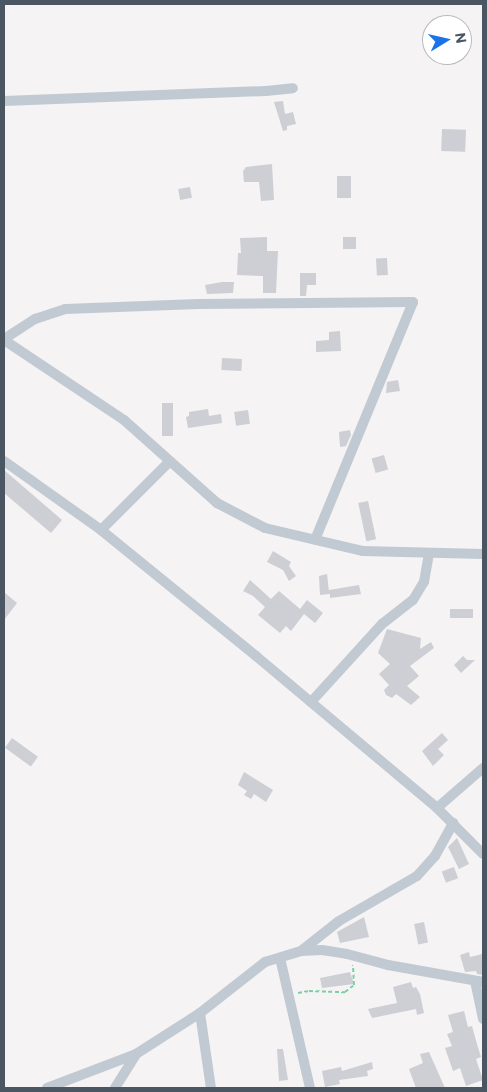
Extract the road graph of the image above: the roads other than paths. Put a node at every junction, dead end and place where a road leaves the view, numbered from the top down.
1 (294, 88) dead end
2 (4, 101) edge
3 (4, 340) edge
4 (4, 461) edge
5 (169, 462) junction
6 (101, 530) junction
7 (315, 540) junction
8 (429, 553) junction
9 (483, 554) edge
10 (311, 702) junction
11 (483, 768) edge
12 (437, 808) junction
13 (453, 823) junction
14 (483, 854) edge
15 (300, 951) junction
16 (280, 958) junction
17 (479, 982) edge
18 (200, 1012) junction
19 (483, 1019) edge
20 (136, 1054) junction
21 (47, 1088) edge
22 (115, 1088) edge
23 (211, 1088) edge
24 (310, 1088) edge

1 - 2 street
3 - 5 street
3 - 7 street
4 - 6 street
5 - 6 street
5 - 7 street
6 - 10 street
7 - 8 street
8 - 9 street
8 - 10 street
10 - 12 street
11 - 12 street
12 - 13 street
13 - 14 street
13 - 15 street
15 - 16 street
15 - 17 street
16 - 18 street
16 - 24 street
17 - 19 street
18 - 20 street
18 - 23 street
20 - 21 street
20 - 22 street

